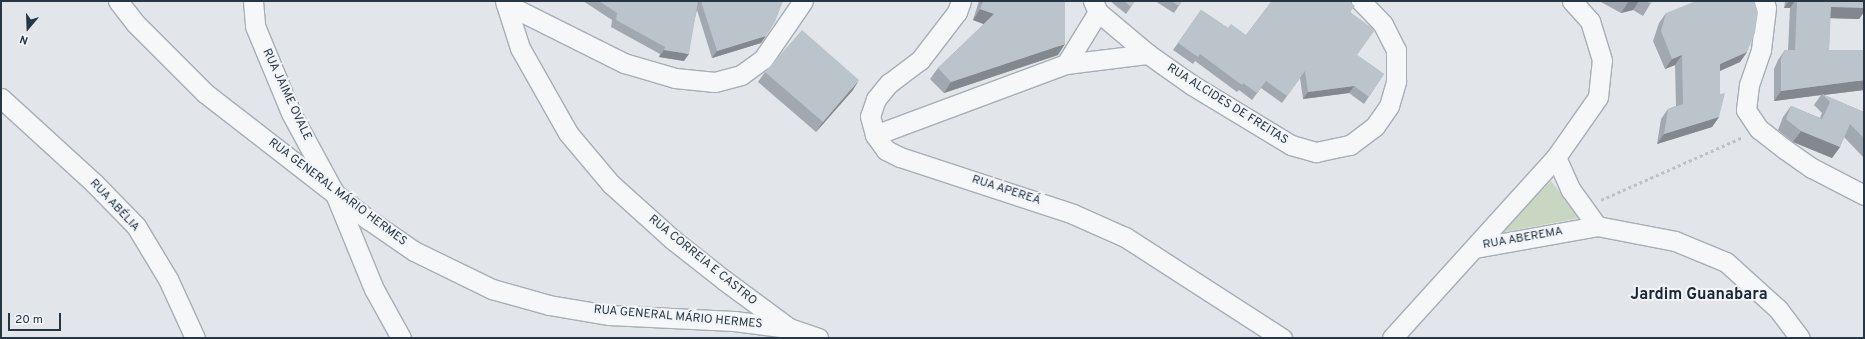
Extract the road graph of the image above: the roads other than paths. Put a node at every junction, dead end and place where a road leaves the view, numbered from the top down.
1 (118, 1) edge
2 (253, 1) edge
3 (803, 1) edge
4 (961, 1) edge
5 (1361, 1) edge
6 (1572, 1) edge
7 (1764, 1) edge
8 (505, 3) edge
9 (1096, 7) edge
10 (1148, 54) junction
11 (1066, 64) junction
12 (1, 98) edge
13 (875, 135) junction
14 (1556, 157) junction
15 (336, 194) junction
16 (1864, 195) edge
17 (1597, 226) junction
18 (1475, 248) junction
19 (789, 328) junction
20 (195, 338) edge
21 (401, 338) edge
22 (818, 338) edge
23 (1282, 338) edge
24 (1392, 338) edge
25 (1800, 338) edge

1 - 15 street, RUA GENERAL MÁRIO HERMES
2 - 15 street, RUA JAIME OVALE
3 - 8 street
4 - 13 street, RUA APEREÁ
5 - 10 street, RUA ALCIDES DE FREITAS
6 - 14 street
7 - 16 street
8 - 19 street, RUA CORREIA E CASTRO
9 - 10 street, RUA ALCIDES DE FREITAS
9 - 11 street, RUA ALCIDES DE FREITAS
10 - 11 street
11 - 13 street
12 - 20 street, RUA ABÉLIA
13 - 23 street, RUA APEREÁ
14 - 17 street
14 - 18 street
15 - 19 street, RUA GENERAL MÁRIO HERMES
15 - 21 street, RUA JAIME OVALE
17 - 18 street, RUA ABEREMA
17 - 25 street, RUA ABEREMA
18 - 24 street, RUA ABEREMA
19 - 22 street, RUA CORREIA E CASTRO

